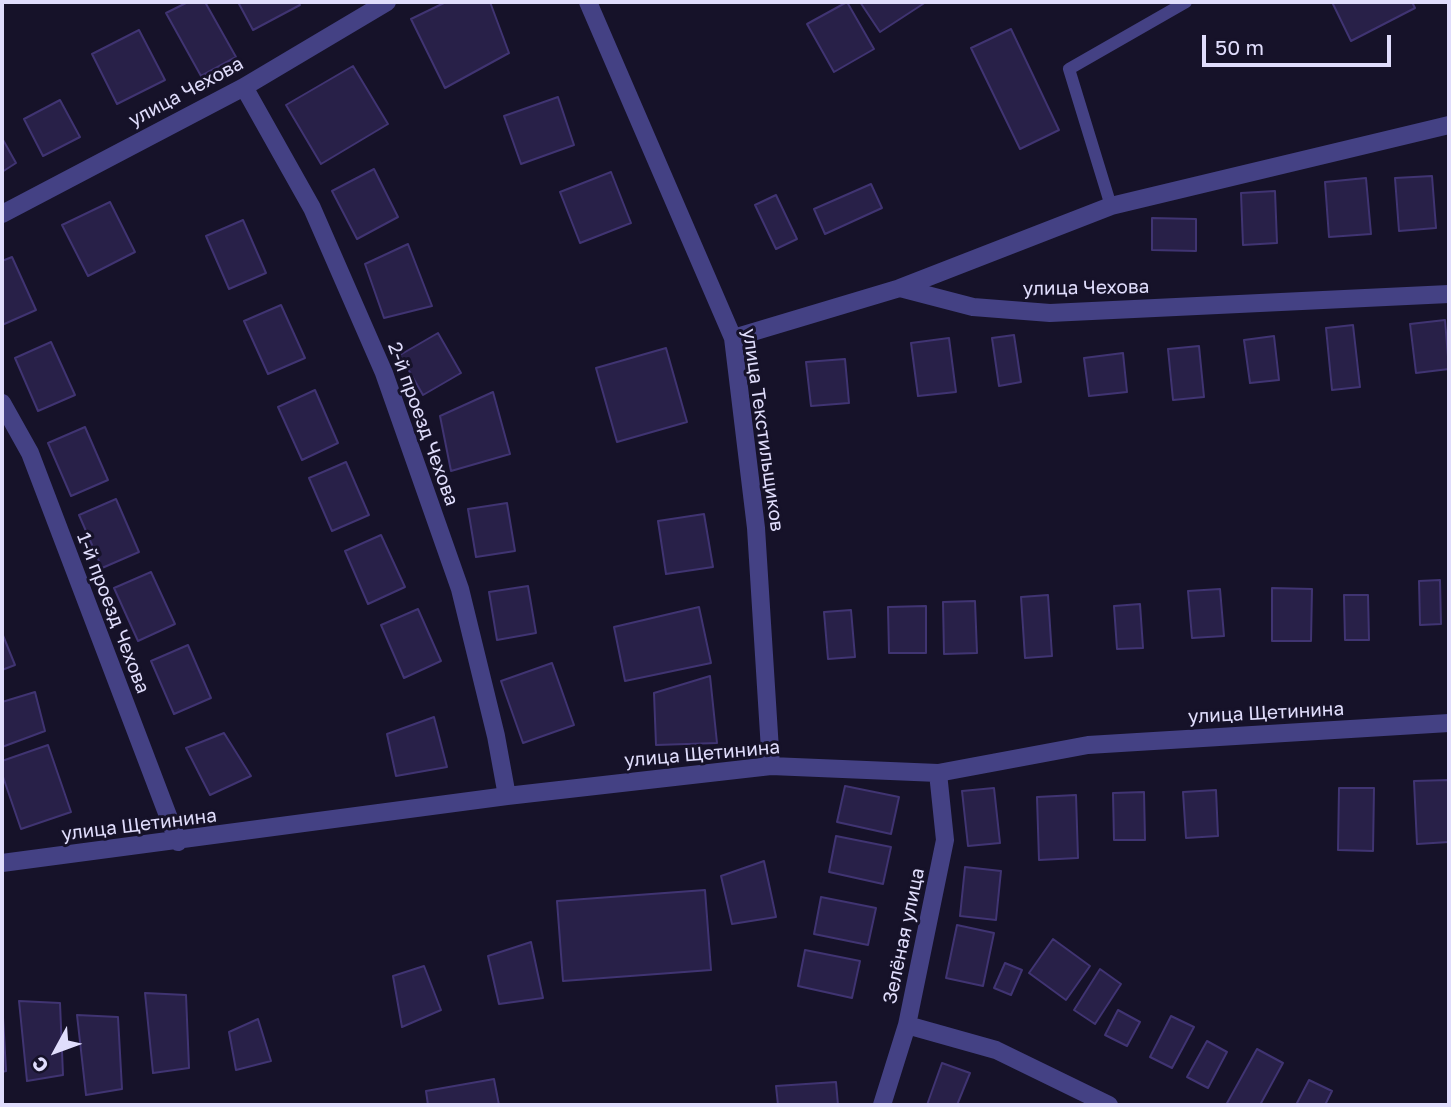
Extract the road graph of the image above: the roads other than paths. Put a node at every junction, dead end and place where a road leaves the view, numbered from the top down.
1 (387, 2) edge
2 (588, 2) edge
3 (1186, 2) edge
4 (244, 87) junction
5 (1449, 125) edge
6 (1111, 206) junction
7 (2, 214) edge
8 (900, 288) junction
9 (1449, 294) edge
10 (733, 338) junction
11 (2, 403) edge
12 (1449, 723) edge
13 (771, 766) junction
14 (939, 772) junction
15 (507, 796) junction
16 (178, 842) junction
17 (2, 863) edge
18 (907, 1025) junction
19 (882, 1105) edge
20 (1109, 1105) edge

1 - 4 street, улица Чехова
2 - 10 street, улица Текстильщиков
3 - 6 lane
4 - 7 street, улица Чехова
4 - 15 street, 2-й проезд Чехова
5 - 6 street
6 - 8 street
8 - 9 street, улица Чехова
8 - 10 street
10 - 13 street, улица Текстильщиков
11 - 16 street, 1-й проезд Чехова
12 - 14 street, улица Щетинина
13 - 14 street, улица Щетинина
13 - 15 street, улица Щетинина
14 - 18 street, Зелёная улица
15 - 16 street, улица Щетинина
16 - 17 street, улица Щетинина
18 - 19 street, Зелёная улица
18 - 20 street

